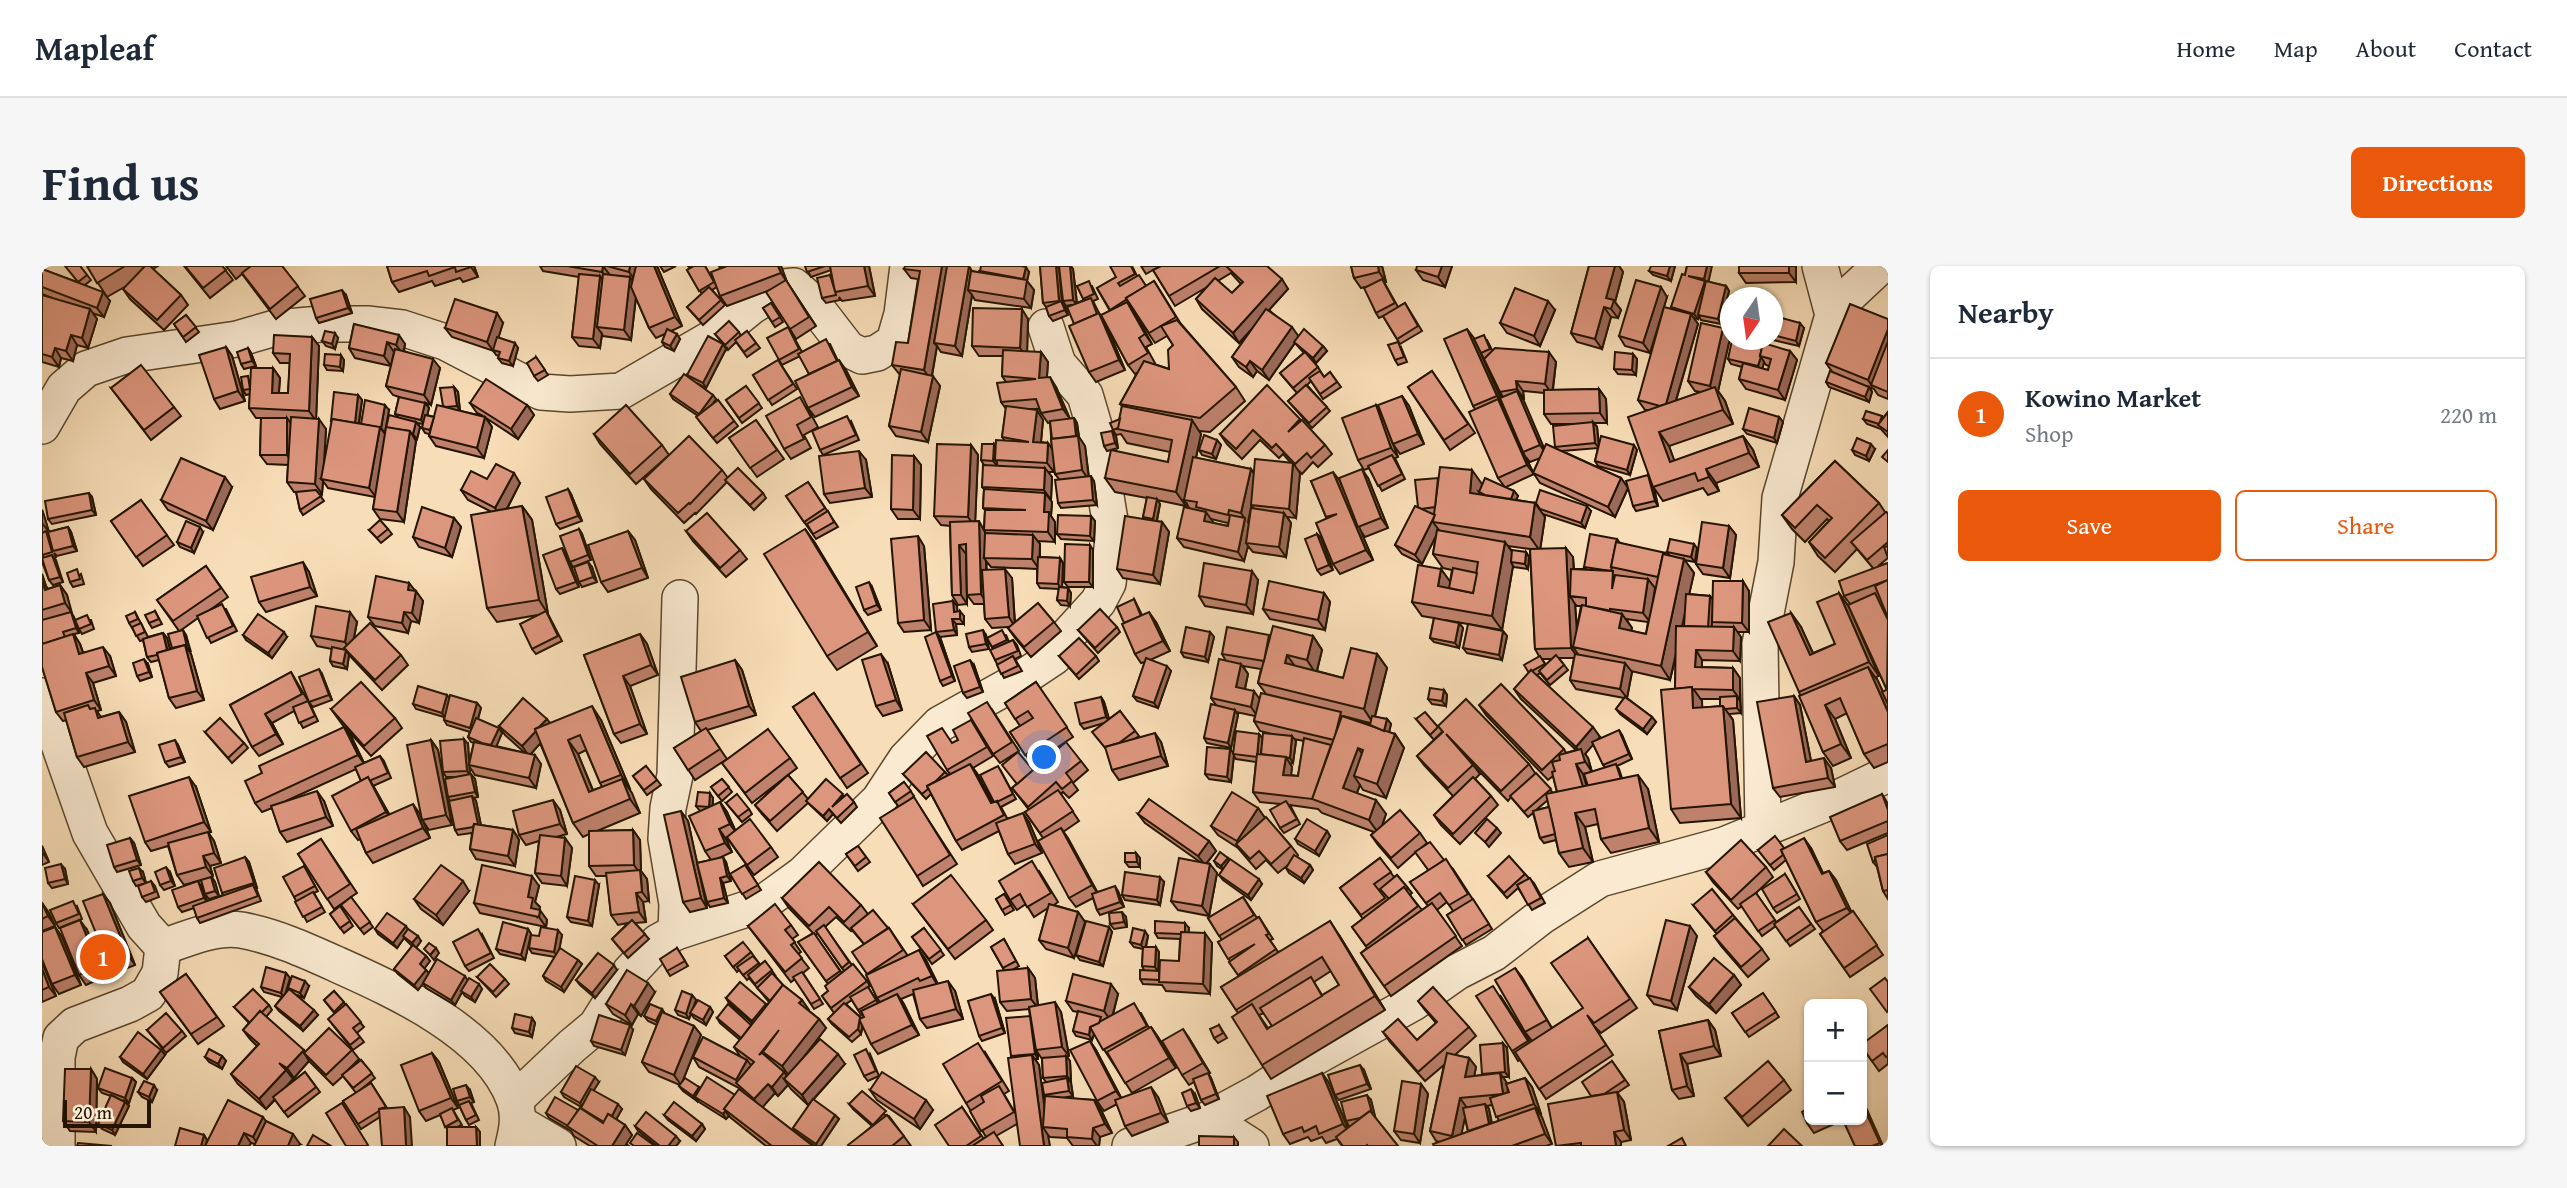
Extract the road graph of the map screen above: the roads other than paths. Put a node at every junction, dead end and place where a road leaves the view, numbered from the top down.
1 (908, 266) edge
2 (1820, 266) edge
3 (1880, 266) edge
4 (1833, 315) junction
5 (1046, 327) dead end
6 (42, 426) edge
7 (680, 598) dead end
8 (42, 696) edge
9 (1888, 774) edge
10 (1763, 827) junction
11 (676, 932) junction
12 (163, 947) junction
13 (1209, 1119) junction
14 (516, 1123) edge
15 (57, 1146) edge
16 (558, 1146) edge
17 (1130, 1146) edge
18 (1251, 1146) edge

1 - 6 street
2 - 4 street
3 - 4 street
4 - 10 street
5 - 11 street
7 - 11 street
8 - 12 street
9 - 10 street
10 - 13 street
11 - 14 street
12 - 14 street
12 - 15 street
13 - 17 street
13 - 18 street
14 - 16 street

